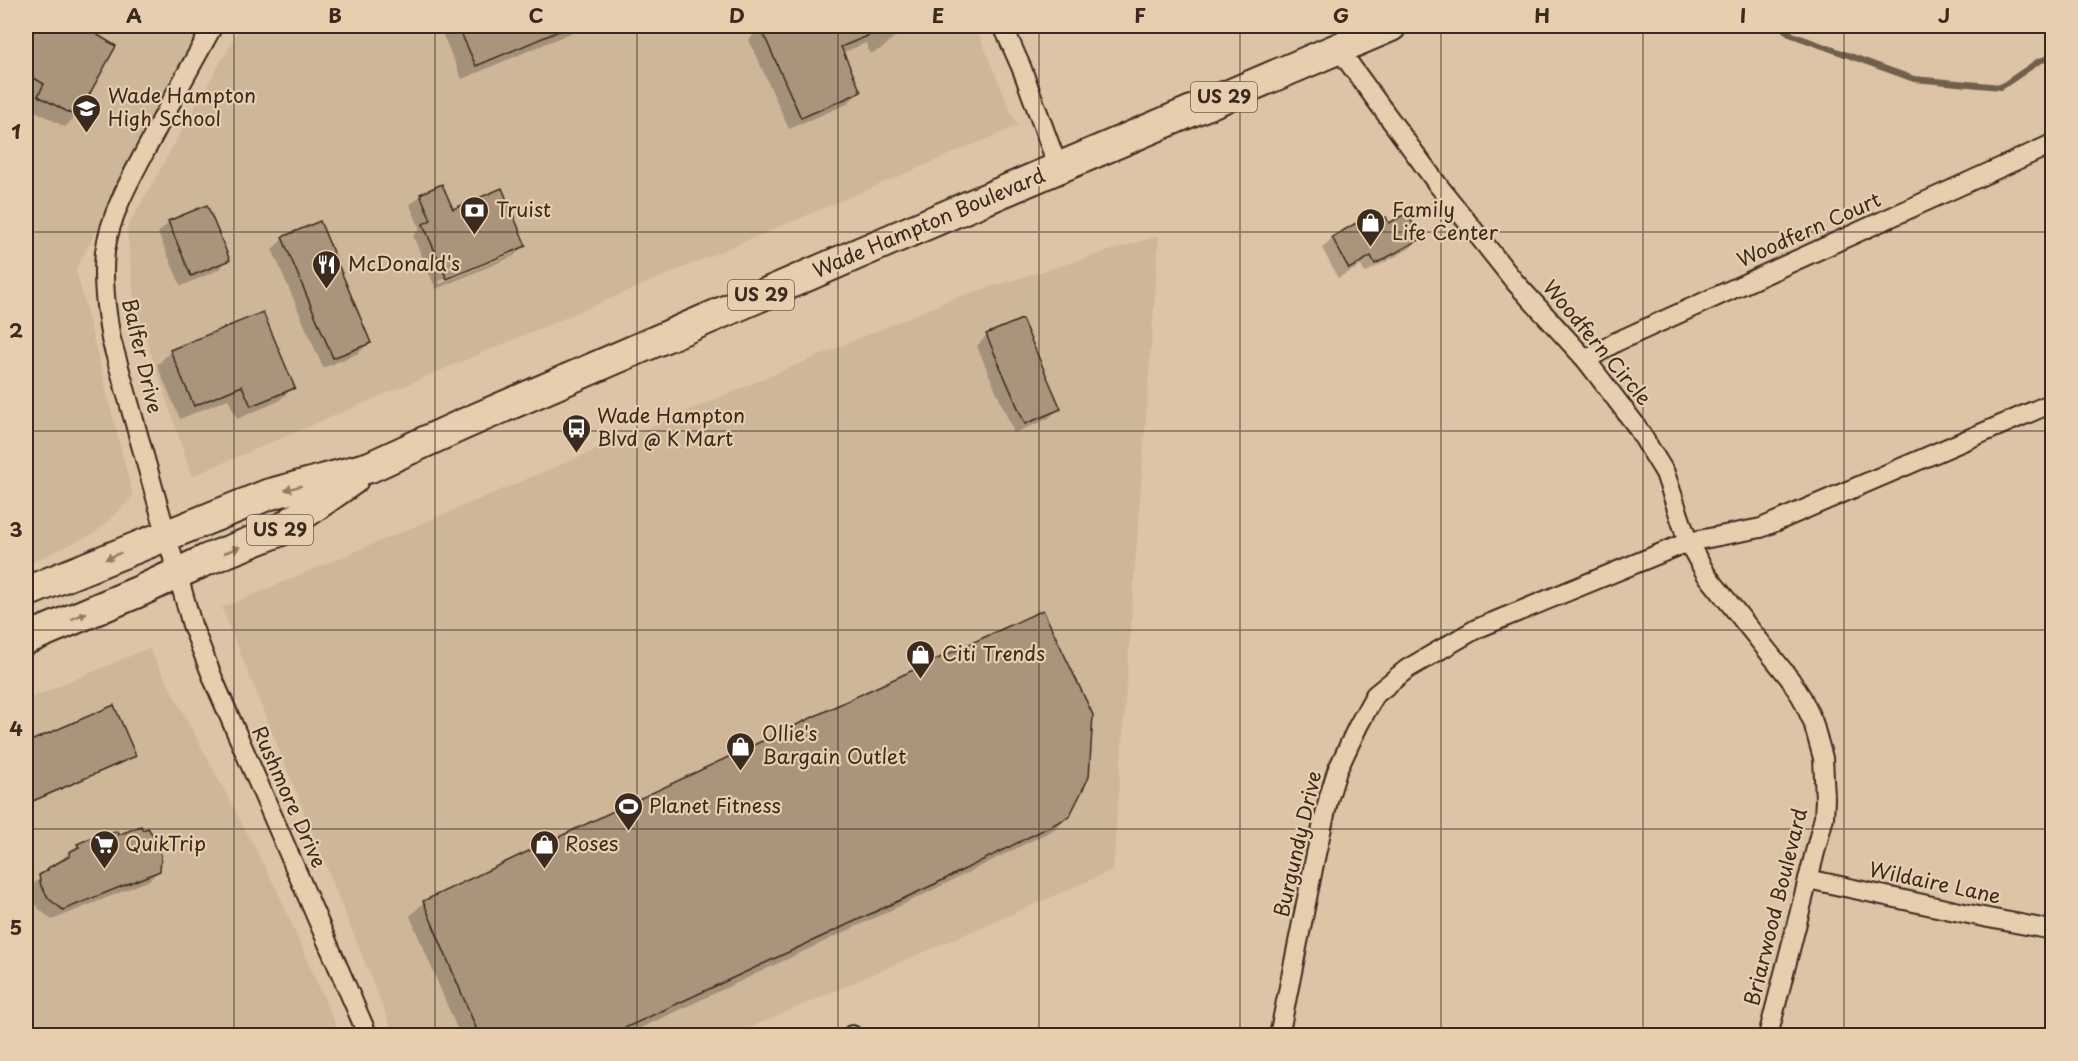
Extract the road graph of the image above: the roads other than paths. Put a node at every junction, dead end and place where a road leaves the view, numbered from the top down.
1 (213, 26) edge
2 (1003, 26) edge
3 (1391, 26) edge
4 (1338, 48) junction
5 (2052, 144) edge
6 (1058, 167) junction
7 (1586, 360) junction
8 (2052, 403) edge
9 (370, 467) junction
10 (167, 535) junction
11 (1688, 542) junction
12 (178, 573) junction
13 (26, 592) edge
14 (26, 639) edge
15 (1808, 879) junction
16 (2052, 930) edge
17 (368, 1035) edge
18 (1279, 1035) edge
19 (1768, 1035) edge

1 - 10 street, Balfer Drive
2 - 6 street
3 - 4 main road, Wade Hampton Boulevard / US 29
4 - 6 main road, Wade Hampton Boulevard / US 29
4 - 7 street, Woodfern Circle
5 - 7 street, Woodfern Court
6 - 9 main road, Wade Hampton Boulevard / US 29
7 - 11 street, Woodfern Circle
8 - 11 street
9 -> 10 main road, Wade Hampton Boulevard / US 29
12 -> 9 main road, Wade Hampton Boulevard / US 29
10 - 12 street, Balfer Drive
10 -> 13 main road, Wade Hampton Boulevard / US 29
11 - 15 street, Briarwood Boulevard
11 - 18 street, Burgundy Drive
14 -> 12 main road, Wade Hampton Boulevard / US 29
12 - 17 street, Rushmore Drive
15 - 16 street, Wildaire Lane
15 - 19 street, Briarwood Boulevard

